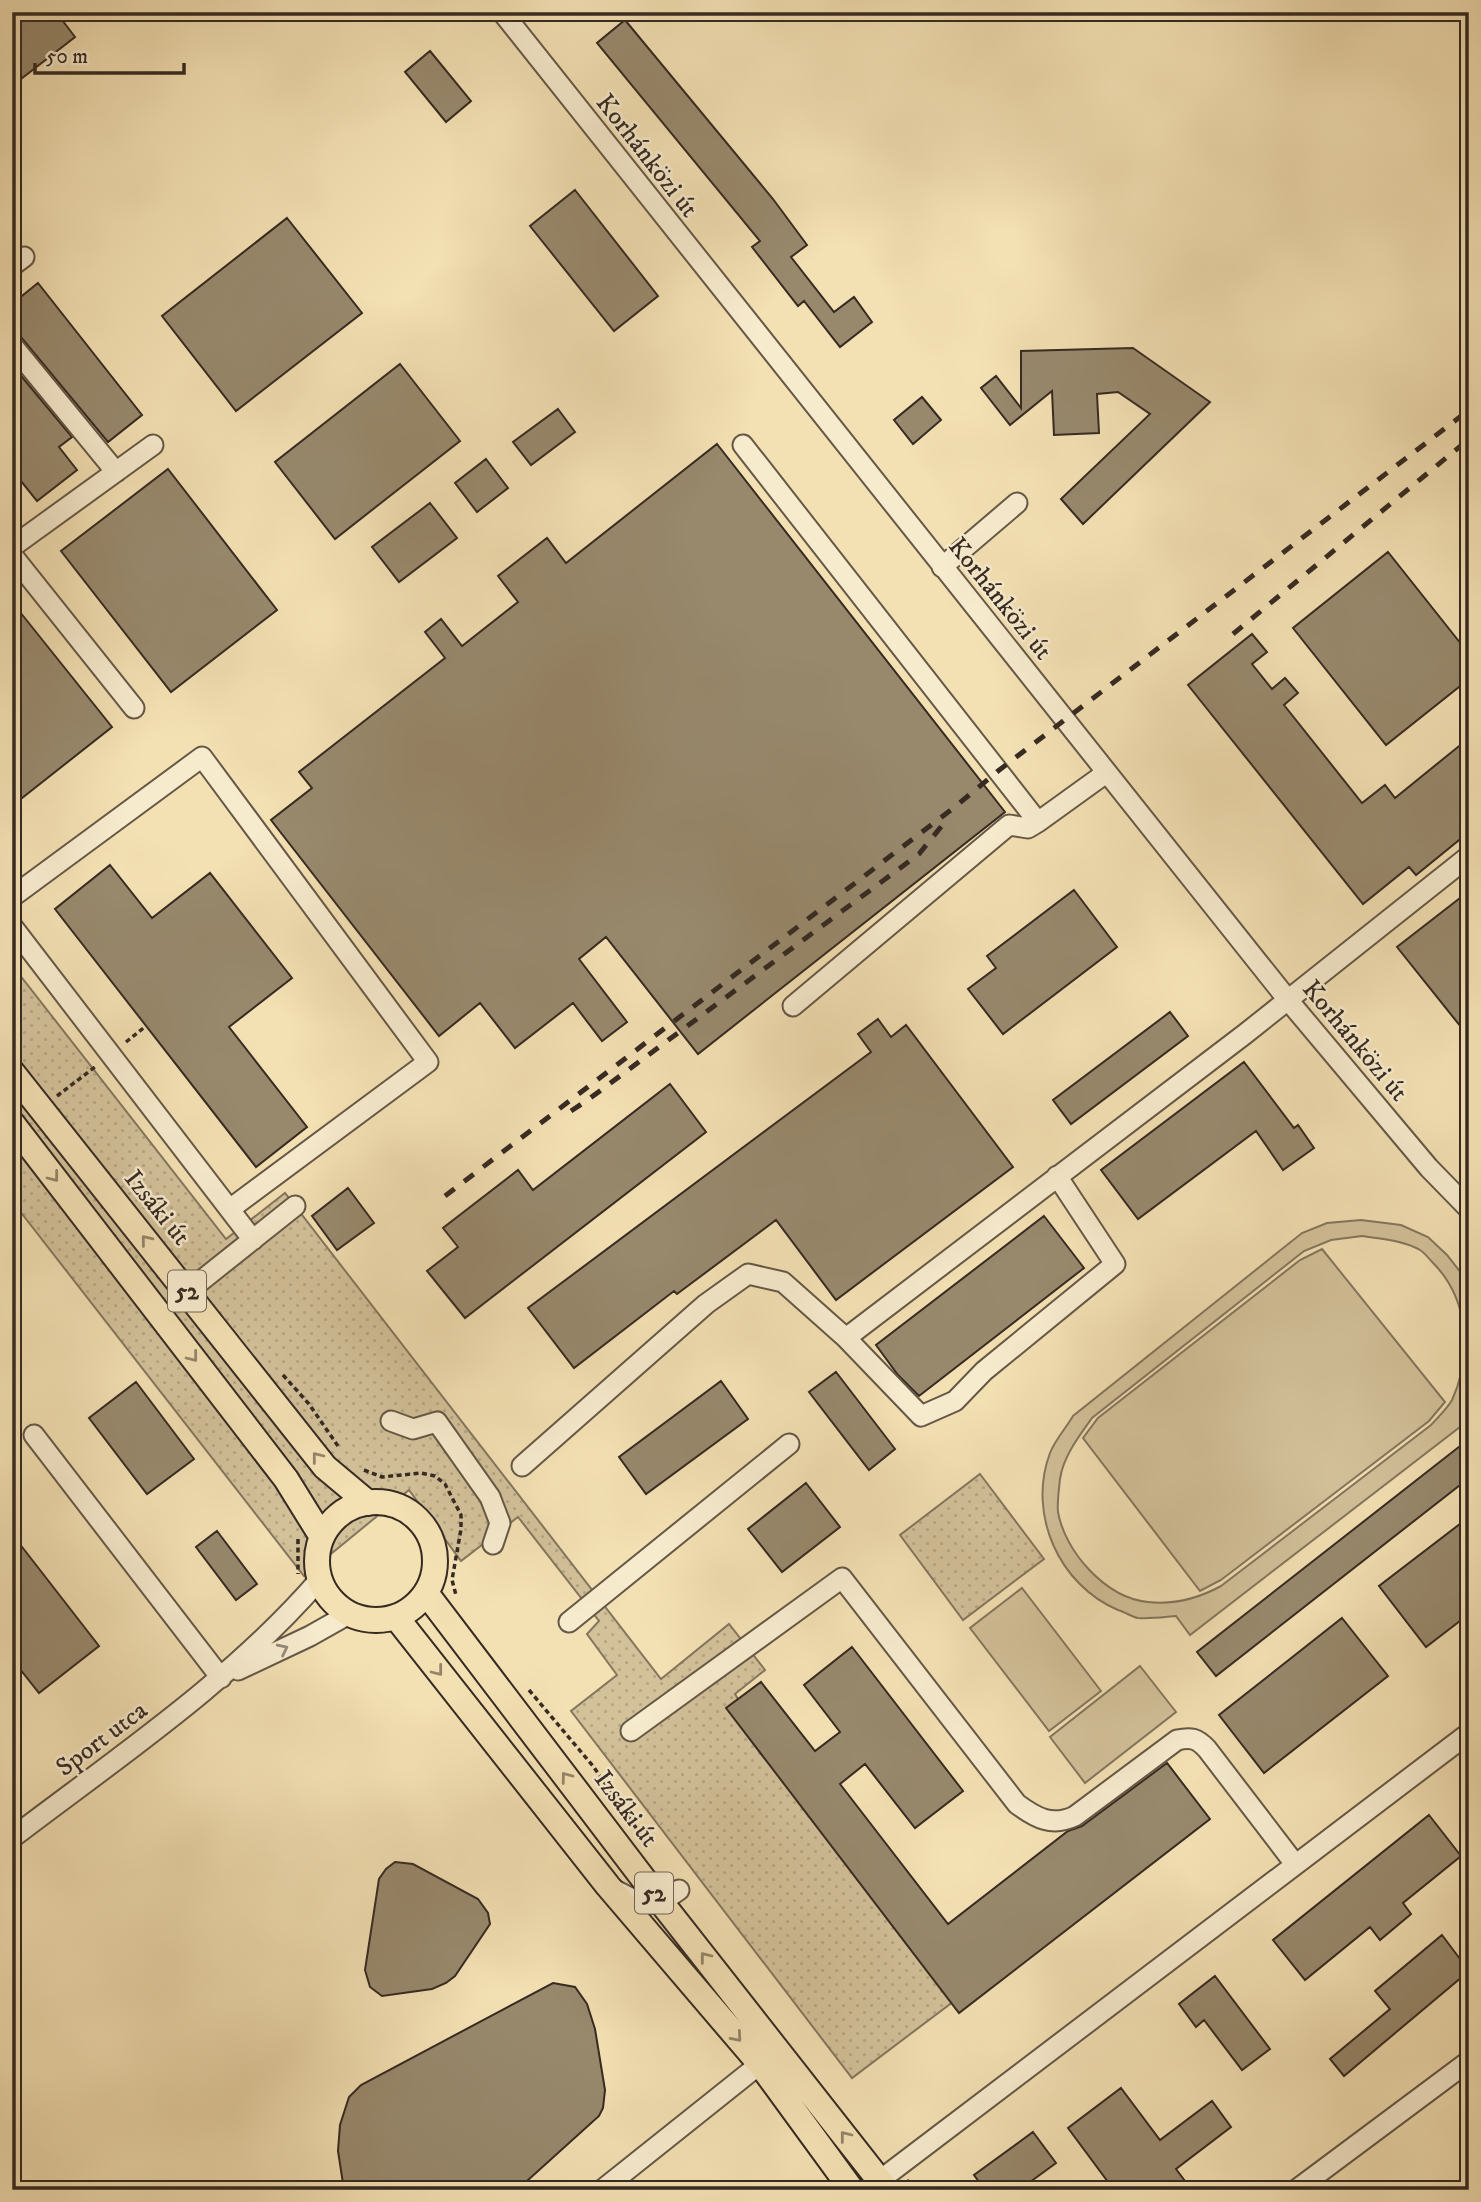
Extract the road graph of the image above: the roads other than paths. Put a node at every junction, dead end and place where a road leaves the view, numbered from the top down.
1 (502, 12) edge
2 (12, 345) edge
3 (153, 445) dead end
4 (743, 445) dead end
5 (116, 472) junction
6 (1017, 503) dead end
7 (12, 547) edge
8 (12, 555) edge
9 (942, 567) junction
10 (134, 708) dead end
11 (1106, 773) junction
12 (1038, 822) junction
13 (1469, 856) edge
14 (12, 897) edge
15 (12, 926) edge
16 (1288, 1000) junction
17 (793, 1006) dead end
18 (12, 1072) edge
19 (12, 1123) edge
20 (1057, 1176) junction
21 (295, 1206) dead end
22 (230, 1209) junction
23 (1469, 1209) edge
24 (253, 1240) junction
25 (187, 1292) junction
26 (846, 1338) junction
27 (391, 1421) dead end
28 (34, 1435) dead end
29 (789, 1444) dead end
30 (522, 1466) dead end
31 (368, 1503) junction
32 (322, 1537) junction
33 (493, 1544) dead end
34 (320, 1579) junction
35 (426, 1593) junction
36 (349, 1614) junction
37 (396, 1617) junction
38 (569, 1622) dead end
39 (221, 1678) junction
40 (631, 1731) dead end
41 (1469, 1732) edge
42 (12, 1838) edge
43 (1295, 1864) junction
44 (608, 1886) junction
45 (670, 1896) junction
46 (1469, 2061) edge
47 (760, 2064) junction
48 (878, 2187) edge
49 (602, 2190) edge
50 (852, 2190) edge
51 (1296, 2190) edge

1 - 9 street, Korhánközi út
2 - 5 street
3 - 5 street
4 - 12 street
5 - 7 street
6 - 9 street
8 - 10 street
9 - 11 street, Korhánközi út
11 - 12 street
11 - 16 street, Korhánközi út
12 - 17 street
13 - 16 street
14 - 22 street
15 - 22 street
16 - 20 street
16 - 23 street, Korhánközi út
25 -> 18 main road, Izsáki út / 52
19 -> 32 main road, 52
20 - 26 street
20 - 26 street
21 - 24 street
22 - 24 street
24 - 25 street
31 -> 25 main road, Izsáki út / 52
26 - 30 street
27 - 33 street
28 - 39 street
29 - 38 street
31 - 32 main road
31 - 35 main road
32 - 34 main road
34 - 36 main road
34 - 39 street
35 - 37 main road
45 -> 35 main road, Izsáki út / 52
36 - 37 main road
39 -> 36 street
37 -> 44 main road, 52
39 - 42 street, Sport utca
40 - 43 street
41 - 43 street
43 - 48 street
44 - 45 street
44 -> 47 main road, 52
48 -> 45 main road, Izsáki út / 52
46 - 51 street
47 - 49 street
47 - 50 main road, 52

